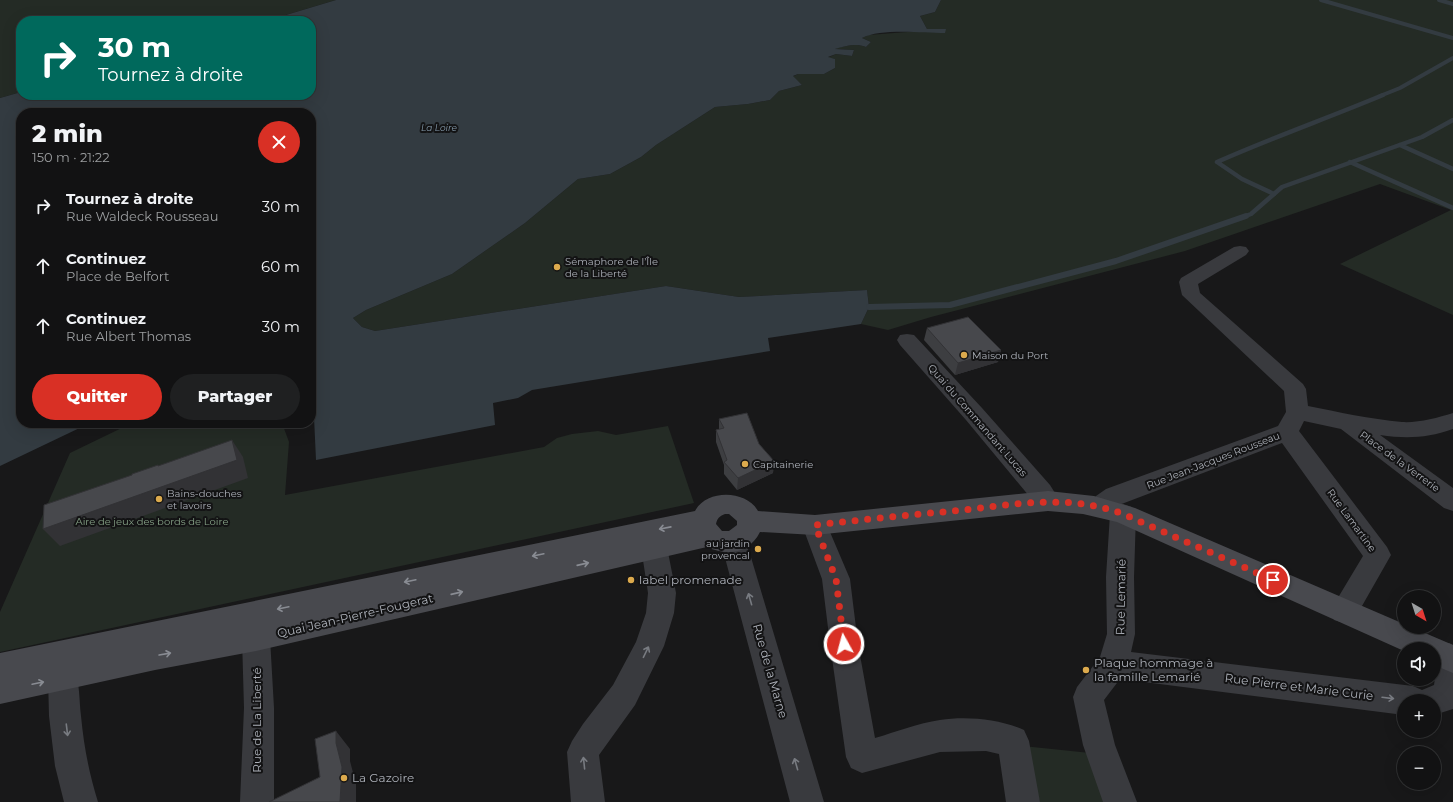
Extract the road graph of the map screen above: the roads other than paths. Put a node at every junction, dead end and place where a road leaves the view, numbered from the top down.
1 (1240, 251) dead end
2 (907, 340) dead end
3 (1453, 421) edge
4 (1292, 422) junction
5 (1346, 422) junction
6 (1453, 501) edge
7 (1036, 502) junction
8 (1121, 514) junction
9 (806, 525) junction
10 (723, 529) junction
11 (654, 548) junction
12 (1344, 611) junction
13 (256, 638) junction
14 (1414, 642) edge
15 (1441, 654) edge
16 (1113, 664) junction
17 (0, 667) edge
18 (63, 677) junction
19 (0, 690) edge
20 (1441, 698) edge
21 (1397, 699) edge
22 (81, 802) edge
23 (257, 802) edge
24 (588, 802) edge
25 (807, 802) edge
26 (1023, 802) edge
27 (1120, 802) edge

1 - 4 street
2 - 7 street, Quai du Commandant Lucas
3 - 5 street, Place de la Verrerie
4 - 5 street, Place de la Verrerie
4 - 8 street, Rue Jean-Jacques Rousseau
4 - 12 street, Rue Lamartine
5 - 6 street, Place de la Verrerie
7 - 8 main road, Quai Jean-Pierre-Fougerat
7 - 9 main road, Quai Jean-Pierre-Fougerat
8 - 12 main road, Quai Jean-Pierre-Fougerat
8 - 16 street, Rue Lemarié
9 - 10 main road, Quai Jean-Pierre-Fougerat
9 - 26 street
10 - 11 main road, Quai Jean-Pierre-Fougerat
10 -> 17 main road, Quai Jean-Pierre-Fougerat
25 -> 10 street, Rue de la Marne
13 -> 11 main road, Quai Jean-Pierre-Fougerat
24 -> 11 street
12 - 14 main road, Quai Jean-Pierre-Fougerat
18 -> 13 main road, Quai Jean-Pierre-Fougerat
13 - 23 street, Rue de La Liberté
15 - 20 street
16 -> 21 street, Rue Pierre et Marie Curie
16 - 27 street, Rue Lemarié
19 -> 18 main road, Quai Jean-Pierre-Fougerat
18 -> 22 street

